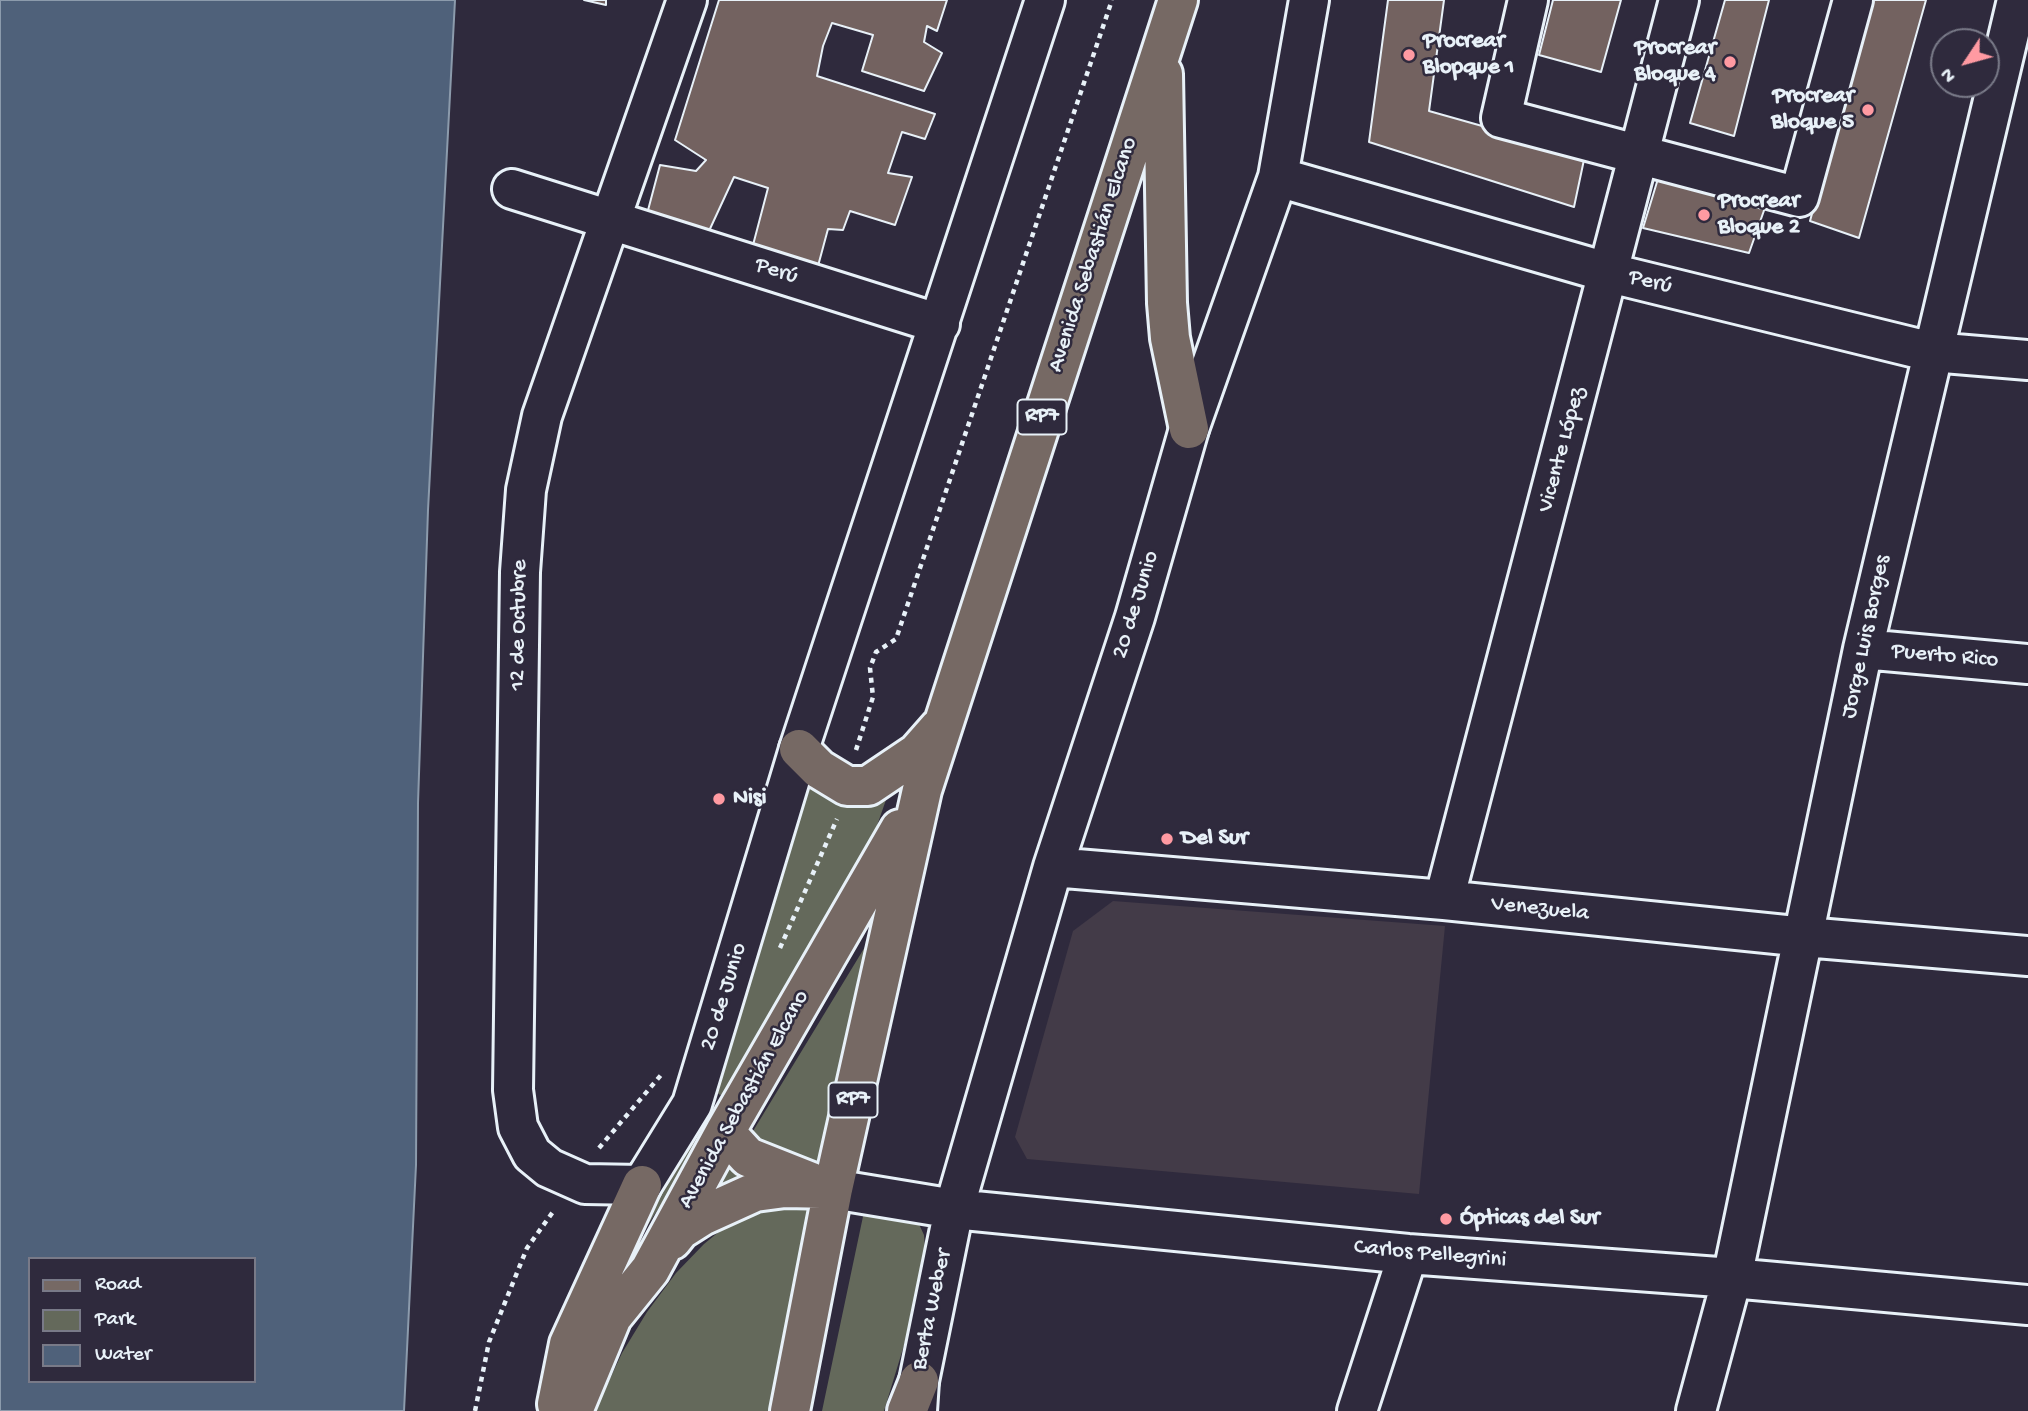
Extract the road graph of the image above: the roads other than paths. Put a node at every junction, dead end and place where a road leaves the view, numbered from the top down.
1 (687, 0) edge
2 (1045, 0) edge
3 (1178, 0) edge
4 (1309, 0) edge
5 (1528, 0) edge
6 (1679, 0) edge
7 (1853, 0) edge
8 (2017, 0) edge
9 (1163, 44) junction
10 (1640, 156) junction
11 (1278, 177) junction
12 (512, 189) dead end
13 (612, 219) junction
14 (1610, 273) junction
15 (940, 324) junction
16 (1933, 352) junction
17 (2028, 360) edge
18 (1189, 429) junction
19 (1863, 649) junction
20 (2028, 664) edge
21 (943, 724) junction
22 (799, 749) junction
23 (922, 790) junction
24 (1053, 867) junction
25 (1444, 900) junction
26 (1805, 937) junction
27 (2028, 957) edge
28 (692, 1104) junction
29 (725, 1132) junction
30 (642, 1185) junction
31 (833, 1189) junction
32 (954, 1209) junction
33 (1408, 1254) junction
34 (650, 1270) junction
35 (1732, 1278) junction
36 (2028, 1305) edge
37 (914, 1401) edge
38 (557, 1411) edge
39 (573, 1411) edge
40 (790, 1411) edge
41 (1357, 1411) edge
42 (1696, 1411) edge

1 - 13 street, 12 de Octubre
2 - 15 street, 20 de Junio
3 - 9 main road, Avenida Sebastián Elcano / RP7
4 - 11 street, 20 de Junio
5 - 10 street
6 - 10 street, Vicente López
7 - 10 street
8 - 16 street, Jorge Luis Borges
9 - 18 main road
9 - 21 main road, Avenida Sebastián Elcano / RP7
10 - 14 street, Vicente López
11 - 14 street, Perú
11 - 18 street, 20 de Junio
12 - 13 street, Perú
13 - 15 street, Perú
13 - 30 street, 12 de Octubre
14 - 16 street, Perú
14 - 25 street, Vicente López
15 - 22 street, 20 de Junio
16 - 17 street, Perú
16 - 19 street, Jorge Luis Borges
18 - 24 street, 20 de Junio
19 - 20 street, Puerto Rico
19 - 26 street, Jorge Luis Borges
21 - 22 main road
21 - 23 main road, Avenida Sebastián Elcano / RP7
22 - 28 street, 20 de Junio
23 - 29 main road, Avenida Sebastián Elcano / RP7
23 - 31 main road, Avenida Sebastián Elcano / RP7
24 - 25 street, Venezuela
24 - 32 street, 20 de Junio
25 - 26 street, Venezuela
26 - 27 street, Venezuela
26 - 35 street, Jorge Luis Borges
28 - 29 street
28 - 30 street, 20 de Junio
29 - 31 main road
29 - 34 main road, Avenida Sebastián Elcano / RP7
30 - 38 main road
31 - 32 street, Carlos Pellegrini
31 - 34 main road
31 - 40 main road, Avenida Sebastián Elcano / RP7
32 - 33 street, Carlos Pellegrini
32 - 37 street, Berta Weber
33 - 35 street, Carlos Pellegrini
33 - 41 street
34 - 39 main road, Avenida Sebastián Elcano / RP7
35 - 36 street, Carlos Pellegrini
35 - 42 street, Jorge Luis Borges

